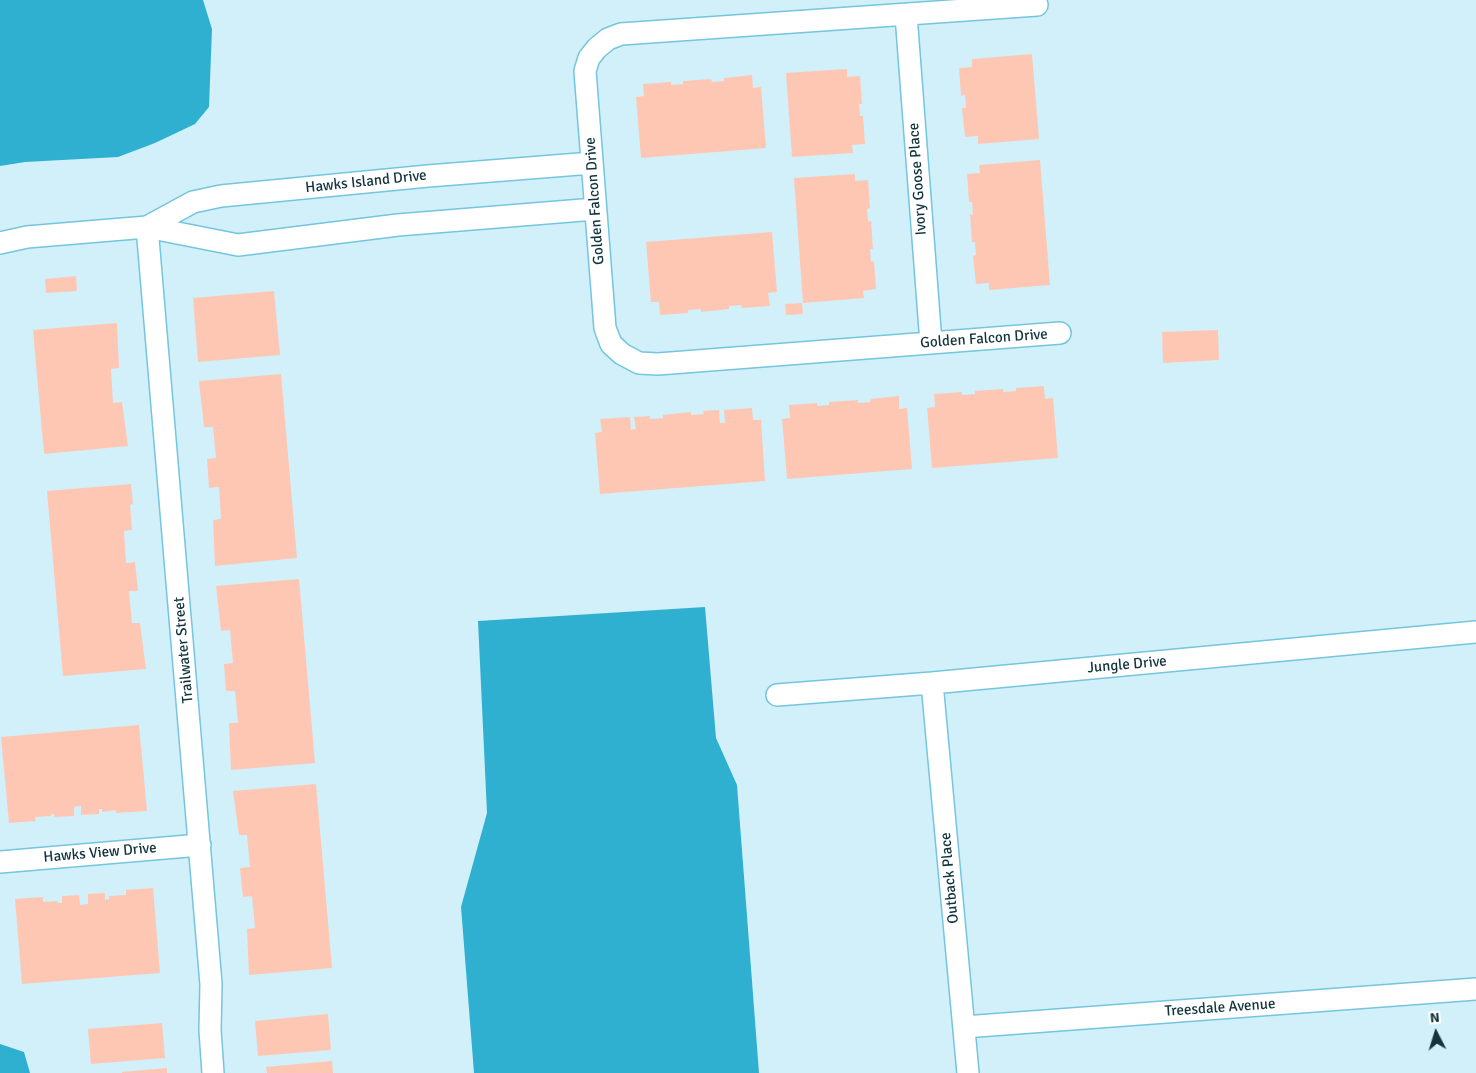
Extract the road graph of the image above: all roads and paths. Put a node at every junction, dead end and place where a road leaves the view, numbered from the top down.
1 (1037, 5) dead end
2 (906, 15) junction
3 (592, 164) junction
4 (595, 209) junction
5 (147, 227) junction
6 (0, 243) edge
7 (1060, 333) dead end
8 (931, 343) junction
9 (1476, 632) edge
10 (932, 683) junction
11 (778, 695) dead end
12 (200, 845) junction
13 (0, 862) edge
14 (1476, 989) edge
15 (964, 1027) junction
16 (213, 1073) edge
17 (968, 1073) edge

1 - 2 street, Golden Falcon Drive
2 - 3 street, Golden Falcon Drive
2 - 8 street, Ivory Goose Place
3 - 4 street, Golden Falcon Drive
3 - 5 street, Hawks Island Drive
4 - 5 street, Hawks Island Drive
4 - 8 street, Golden Falcon Drive
5 - 6 street, Hawks Island Drive
5 - 12 street, Trailwater Street
7 - 8 street, Golden Falcon Drive
9 - 10 street, Jungle Drive
10 - 11 street, Jungle Drive
10 - 15 street, Outback Place
12 - 13 street, Hawks View Drive
12 - 16 street, Trailwater Street
14 - 15 street, Treesdale Avenue
15 - 17 street, Outback Place

